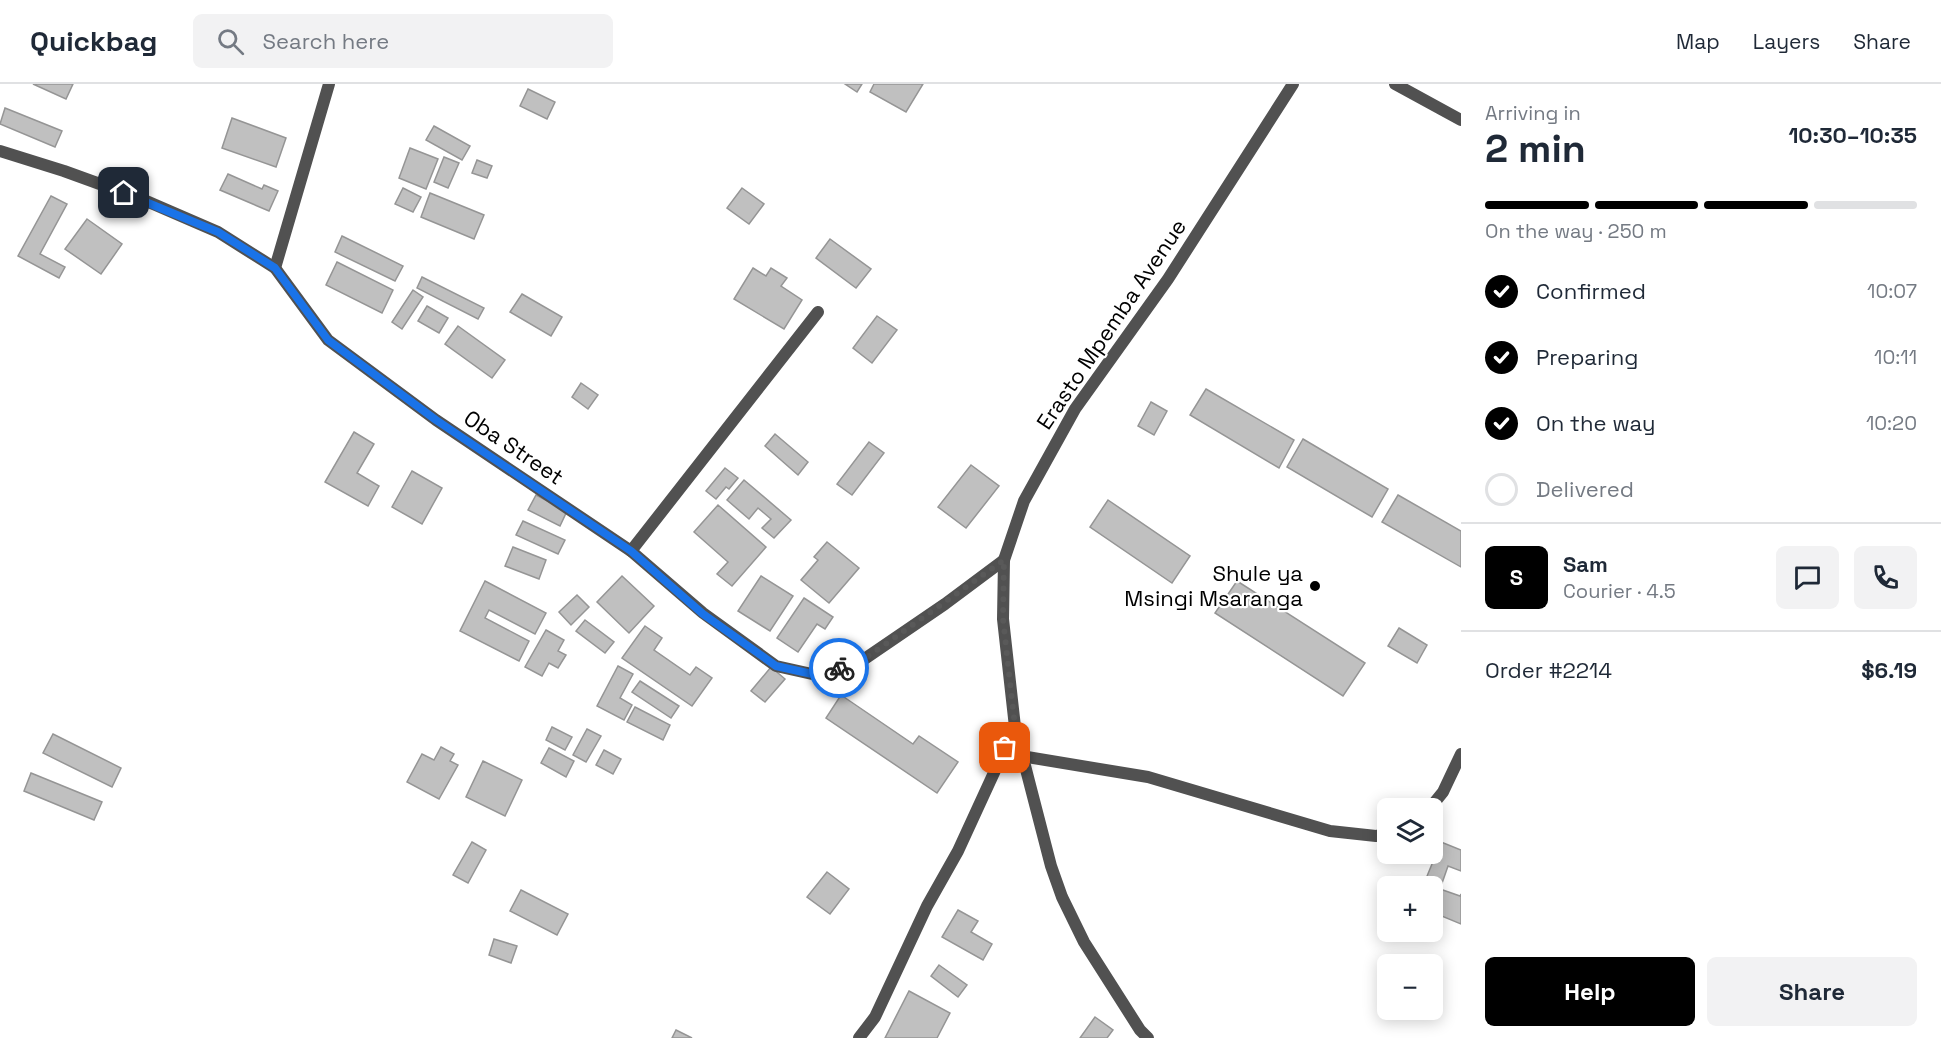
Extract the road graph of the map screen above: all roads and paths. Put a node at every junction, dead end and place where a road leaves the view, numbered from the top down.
1 (328, 84) edge
2 (1293, 84) edge
3 (1395, 84) edge
4 (1461, 120) edge
5 (0, 150) edge
6 (275, 268) junction
7 (818, 312) dead end
8 (631, 551) junction
9 (1004, 560) junction
10 (1015, 727) junction
11 (1461, 754) edge
12 (1022, 756) junction
13 (1438, 798) edge
14 (1377, 836) edge
15 (1141, 1035) edge
16 (860, 1038) edge

1 - 6 street
2 - 9 street, Erasto Mpemba Avenue
3 - 4 street
5 - 6 street, Oba Street
6 - 8 street, Oba Street
7 - 8 street
8 - 9 street, Oba Street
9 - 10 street, Erasto Mpemba Avenue
10 - 12 street, Erasto Mpemba Avenue
10 - 16 street
11 - 13 street
12 - 14 street
12 - 15 street, Erasto Mpemba Avenue

